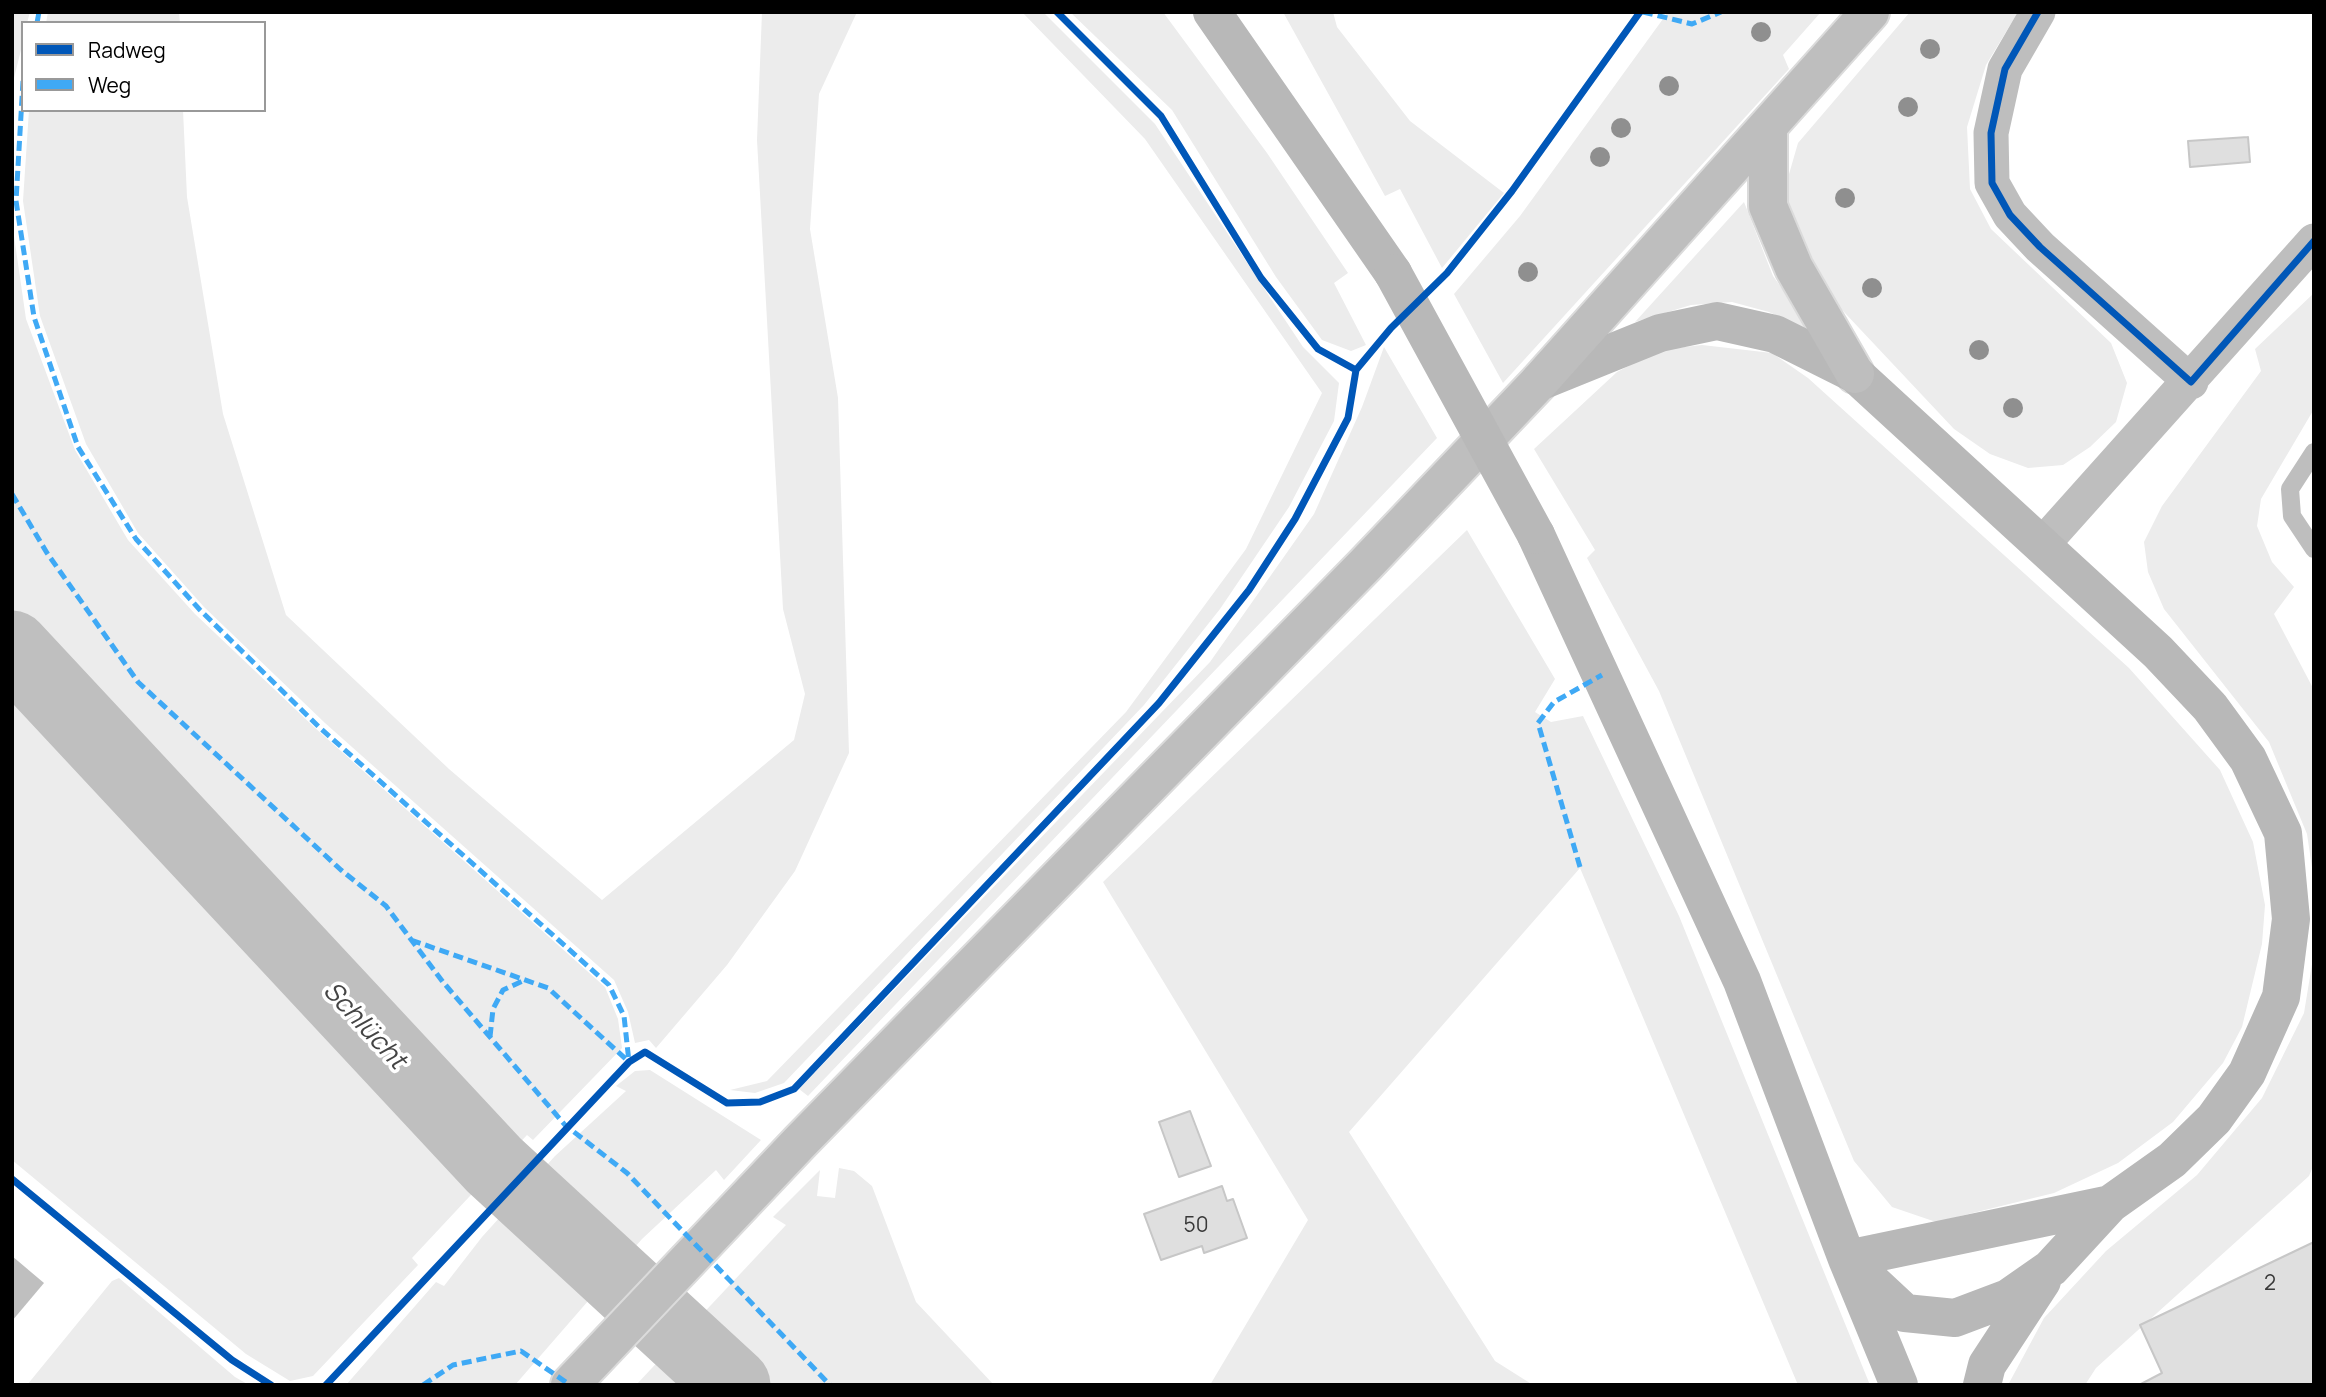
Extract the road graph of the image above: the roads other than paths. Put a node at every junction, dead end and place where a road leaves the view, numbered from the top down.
1 (1212, 12) edge
2 (1870, 12) edge
3 (2038, 12) edge
4 (1233, 28) edge
5 (1768, 129) junction
6 (2314, 241) edge
7 (1855, 374) junction
8 (1539, 382) junction
9 (2191, 382) junction
10 (2314, 452) edge
11 (2041, 546) junction
12 (2314, 550) edge
13 (2110, 1204) junction
14 (1847, 1259) junction
15 (2052, 1268) junction
16 (570, 1385) edge
17 (1899, 1385) edge
18 (1982, 1385) edge

1 - 4 main road
2 - 5 main road
3 - 9 street
4 - 14 main road, bridge
5 - 7 main road
5 - 8 main road
6 - 9 street
7 - 8 main road
7 - 11 main road
8 - 16 main road
9 - 11 street
10 - 12 lane
11 - 13 main road
13 - 14 main road
13 - 15 main road
14 - 15 main road
14 - 17 main road
15 - 18 main road

